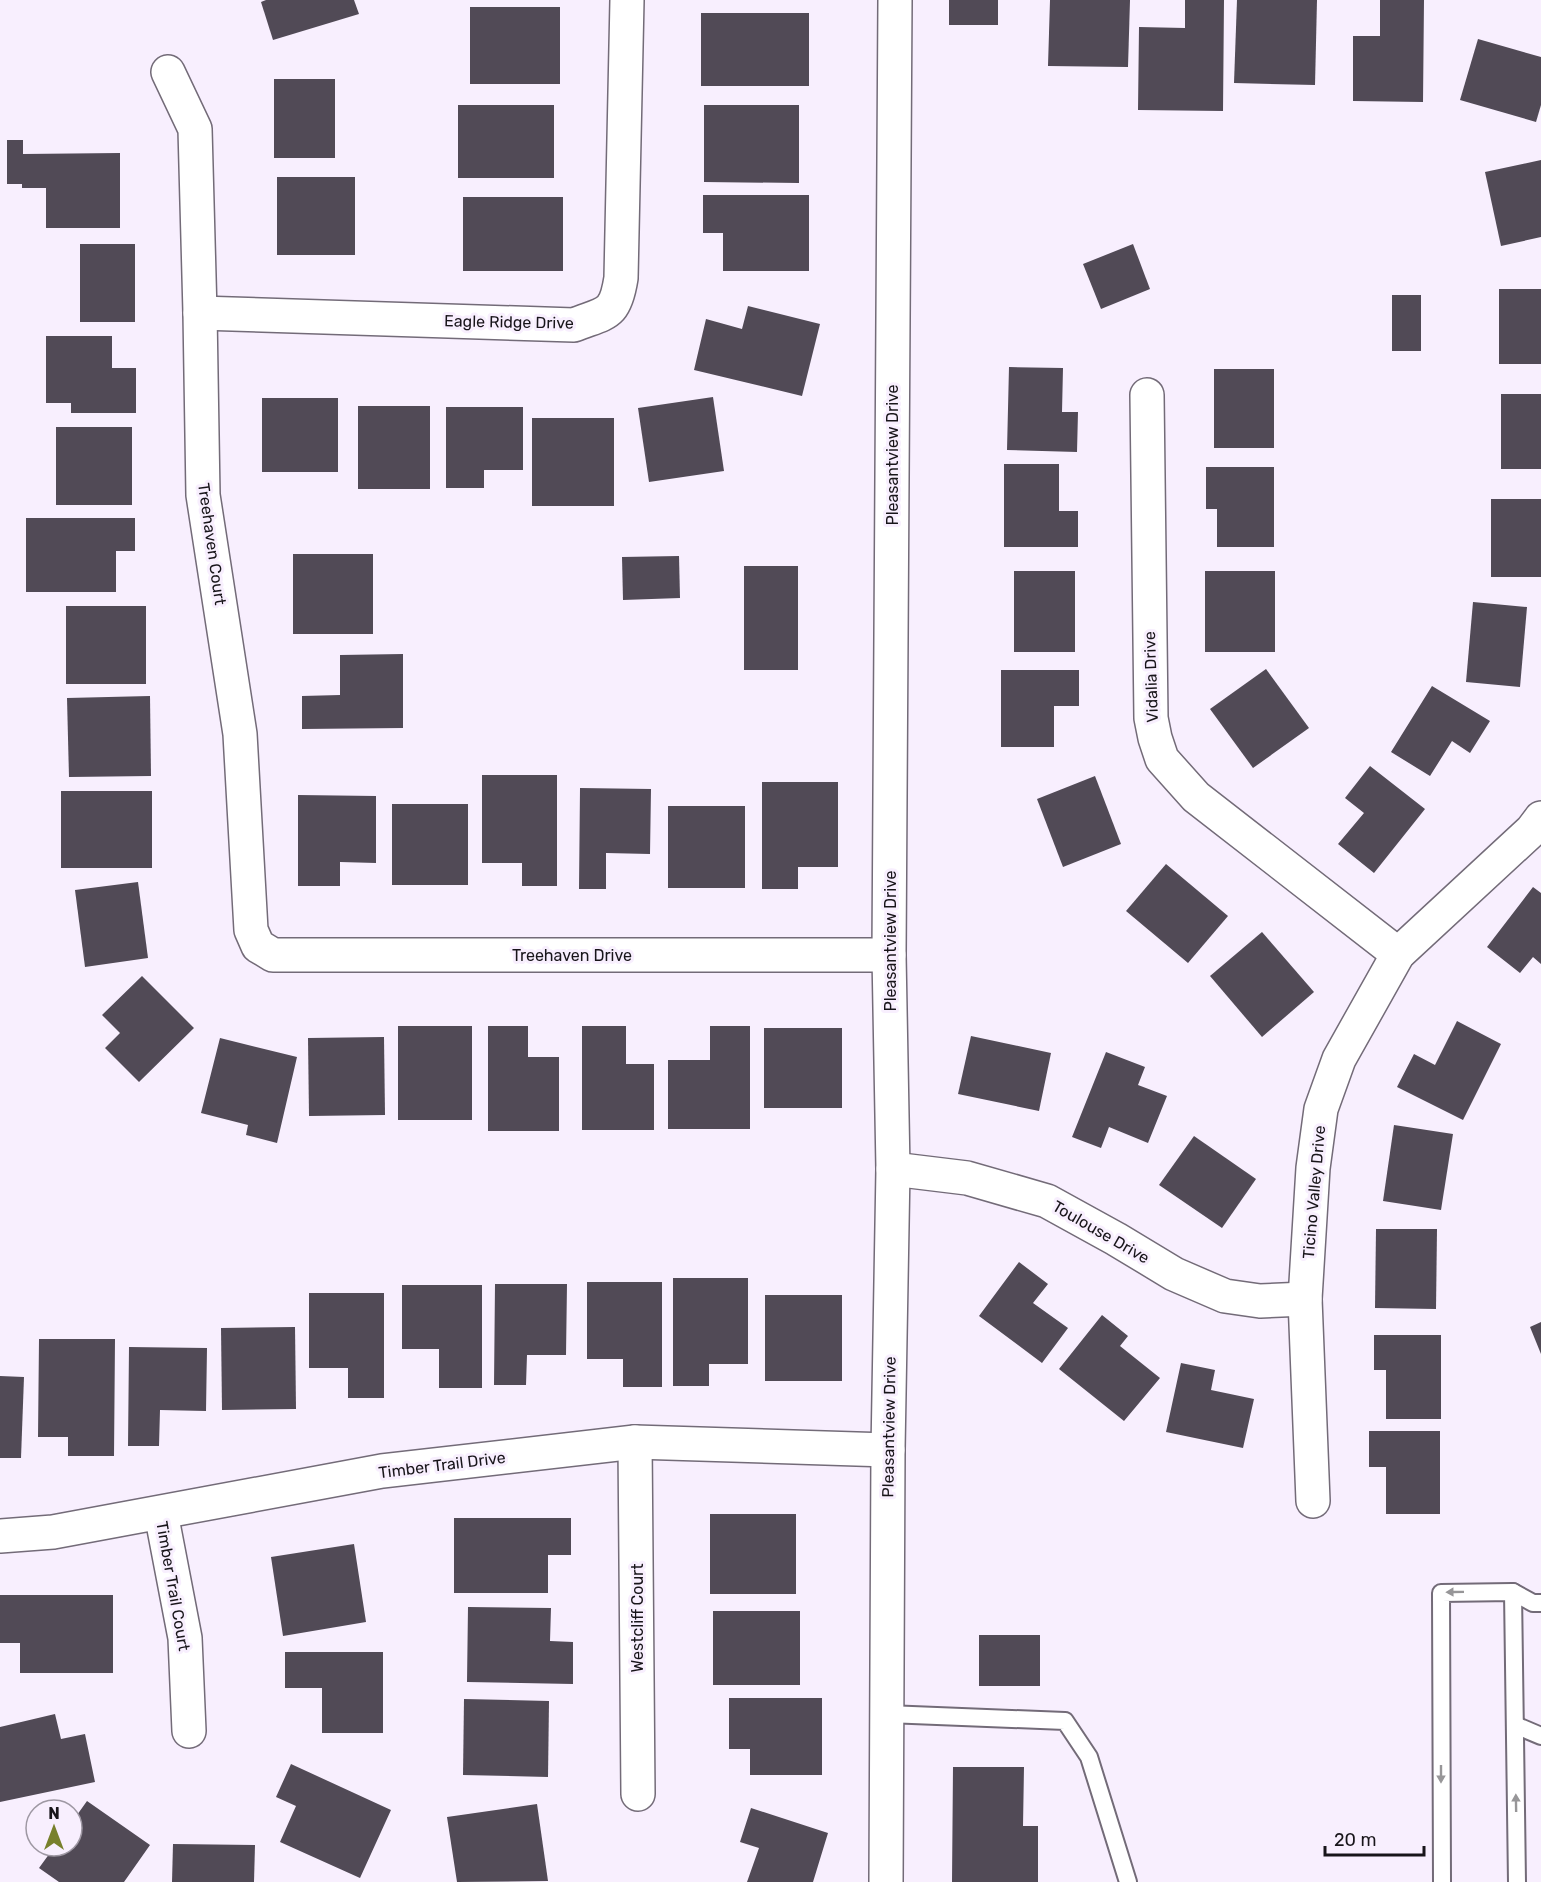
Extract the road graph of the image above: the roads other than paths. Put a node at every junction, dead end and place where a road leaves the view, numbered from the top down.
1 (627, 0) edge
2 (895, 0) edge
3 (168, 72) dead end
4 (200, 313) junction
5 (1147, 395) dead end
6 (1541, 818) edge
7 (258, 946) joint
8 (1398, 954) junction
9 (889, 955) junction
10 (893, 1169) junction
11 (1305, 1299) junction
12 (635, 1442) junction
13 (888, 1450) junction
14 (1313, 1501) dead end
15 (161, 1513) junction
16 (0, 1536) edge
17 (1513, 1592) junction
18 (1541, 1603) edge
19 (887, 1714) junction
20 (1515, 1725) junction
21 (189, 1731) dead end
22 (1541, 1736) edge
23 (638, 1794) dead end
24 (886, 1882) edge
25 (1128, 1882) edge
26 (1442, 1882) edge
27 (1516, 1882) edge

1 - 4 street, Eagle Ridge Drive
2 - 9 street, Pleasantview Drive
3 - 4 street, Treehaven Court
4 - 7 street, Treehaven Court
5 - 8 street, Vidalia Drive
6 - 8 street, Ticino Valley Drive
7 - 9 street, Treehaven Drive
8 - 11 street, Ticino Valley Drive
9 - 10 street, Pleasantview Drive
10 - 11 street, Toulouse Drive
10 - 13 street, Pleasantview Drive
11 - 14 street, Ticino Valley Drive
12 - 13 street, Timber Trail Drive
12 - 15 street, Timber Trail Drive
12 - 23 street, Westcliff Court
13 - 19 street, Pleasantview Drive
15 - 16 street, Timber Trail Drive
15 - 21 street, Timber Trail Court
17 - 18 lane
17 - 20 lane
17 -> 26 lane
19 - 24 street, Pleasantview Drive
19 - 25 lane
20 - 22 lane
27 -> 20 lane

